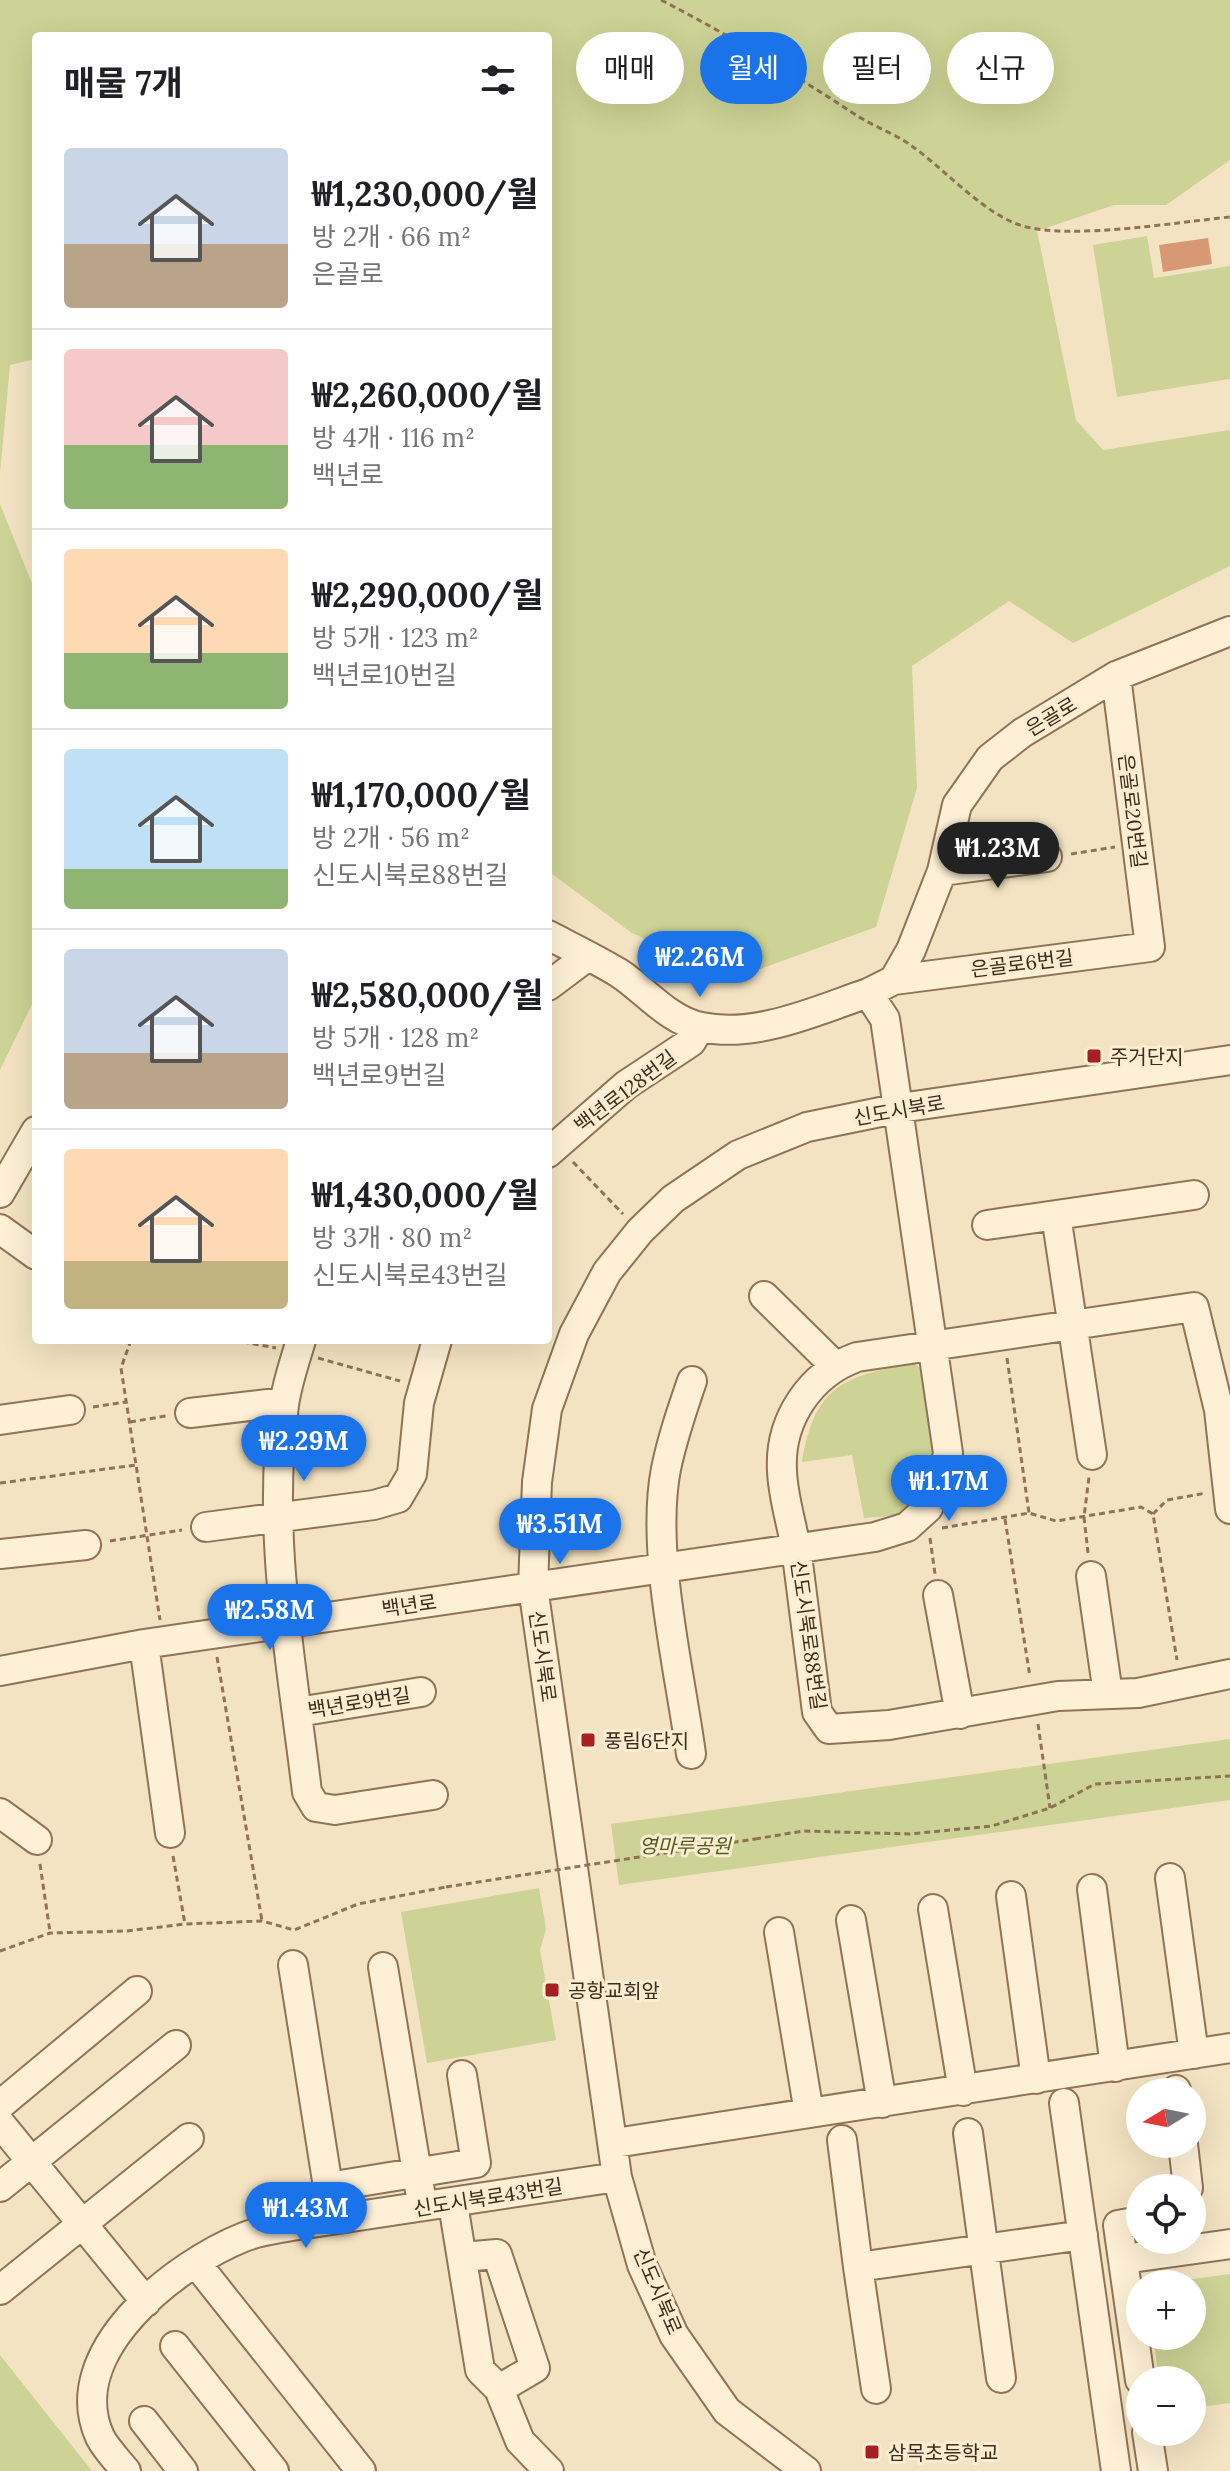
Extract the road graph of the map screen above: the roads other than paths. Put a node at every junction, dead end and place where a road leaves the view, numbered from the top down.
1 (1230, 631) edge
2 (1116, 676) junction
3 (1047, 857) road end
4 (942, 871) junction
5 (552, 937) edge
6 (1150, 947) joint
7 (588, 956) junction
8 (894, 980) junction
9 (552, 983) edge
10 (868, 993) junction
11 (700, 1027) junction
12 (1230, 1060) edge
13 (900, 1108) junction
14 (32, 1138) edge
15 (552, 1148) edge
16 (0, 1193) edge
17 (1194, 1195) dead end
18 (1056, 1215) junction
19 (987, 1225) dead end
20 (0, 1229) edge
21 (32, 1252) edge
22 (764, 1296) dead end
23 (1074, 1324) junction
24 (436, 1344) edge
25 (934, 1344) junction
26 (299, 1346) edge
27 (834, 1365) junction
28 (692, 1381) dead end
29 (284, 1402) junction
30 (70, 1410) road end
31 (190, 1413) road end
32 (0, 1420) edge
33 (1092, 1455) road end
34 (1228, 1500) edge
35 (277, 1517) junction
36 (206, 1527) road end
37 (86, 1545) road end
38 (796, 1550) junction
39 (0, 1554) edge
40 (666, 1565) junction
41 (1091, 1576) road end
42 (533, 1587) junction
43 (938, 1595) road end
44 (284, 1623) junction
45 (153, 1642) junction
46 (0, 1671) edge
47 (1230, 1674) edge
48 (421, 1692) dead end
49 (1108, 1694) junction
50 (298, 1712) junction
51 (960, 1714) junction
52 (691, 1754) dead end
53 (433, 1795) dead end
54 (0, 1813) edge
55 (170, 1833) road end
56 (37, 1840) road end
57 (1170, 1878) dead end
58 (1092, 1889) dead end
59 (1011, 1896) dead end
60 (933, 1909) dead end
61 (851, 1920) dead end
62 (779, 1932) dead end
63 (293, 1965) dead end
64 (383, 1967) dead end
65 (137, 1991) dead end
66 (176, 2045) dead end
67 (1230, 2048) edge
68 (1194, 2054) junction
69 (1115, 2067) junction
70 (462, 2075) dead end
71 (1036, 2079) junction
72 (963, 2091) junction
73 (882, 2103) junction
74 (1064, 2103) dead end
75 (0, 2105) edge
76 (809, 2113) junction
77 (0, 2123) edge
78 (968, 2133) dead end
79 (189, 2138) dead end
80 (842, 2140) dead end
81 (615, 2143) junction
82 (31, 2162) junction
83 (416, 2172) junction
84 (617, 2177) junction
85 (0, 2187) edge
86 (453, 2204) junction
87 (422, 2208) junction
88 (1126, 2224) edge
89 (81, 2225) junction
90 (1083, 2235) junction
91 (1230, 2244) edge
92 (984, 2248) junction
93 (462, 2257) junction
94 (1124, 2259) junction
95 (196, 2263) junction
96 (858, 2267) junction
97 (0, 2290) edge
98 (146, 2302) junction
99 (175, 2346) dead end
100 (1138, 2366) edge
101 (1001, 2378) dead end
102 (499, 2389) junction
103 (876, 2389) dead end
104 (144, 2421) dead end
105 (1149, 2446) edge
106 (126, 2471) edge
107 (183, 2471) edge
108 (274, 2471) edge
109 (361, 2471) edge
110 (549, 2471) edge
111 (806, 2471) edge
112 (1116, 2471) edge
113 (1153, 2471) edge

1 - 2 street, 은골로
2 - 4 street, 은골로
2 - 6 street, 은골로20번길
3 - 4 street
4 - 8 street, 은골로
5 - 7 street
6 - 8 street, 은골로6번길
7 - 9 street
7 - 11 street
8 - 10 street
10 - 11 street
10 - 13 street
11 - 15 street, 백년로128번길
12 - 13 street, 신도시북로
13 - 25 street, 신도시북로88번길
13 - 42 street, 신도시북로
14 - 16 street
17 - 18 street
18 - 19 street
18 - 23 street
20 - 21 street
22 - 27 street
23 - 25 street
23 - 33 street
23 - 34 street
24 - 35 street
25 - 27 street
25 - 38 street, 신도시북로88번길
26 - 29 street, 백년로9번길
27 - 38 street, 신도시북로88번길
28 - 40 street
29 - 31 street
29 - 35 street, 백년로9번길
30 - 32 street
35 - 36 street
35 - 44 street, 백년로9번길
37 - 39 street
38 - 40 street, 신도시북로88번길
38 - 51 street, 신도시북로88번길
40 - 42 street, 신도시북로88번길
40 - 52 street
41 - 49 street
42 - 44 street, 백년로
42 - 81 street, 신도시북로
43 - 51 street
44 - 45 street, 백년로
44 - 50 street, 백년로9번길
45 - 46 street, 백년로
45 - 55 street
47 - 49 street, 신도시북로88번길
48 - 50 street, 백년로9번길
49 - 51 street, 신도시북로88번길
50 - 53 street, 백년로9번길
54 - 56 street
57 - 68 street
58 - 69 street
59 - 71 street
60 - 72 street
61 - 73 street
62 - 76 street
63 - 83 street
64 - 83 street
65 - 75 street
66 - 82 street
67 - 68 street
68 - 69 street
69 - 71 street
70 - 83 street
71 - 72 street
72 - 73 street
73 - 76 street
74 - 90 street
76 - 81 street
77 - 82 street
78 - 92 street
79 - 89 street
80 - 96 street
81 - 84 street, 신도시북로
82 - 85 street
82 - 89 street
83 - 87 street
84 - 86 street, 신도시북로43번길
84 - 111 street, 신도시북로
86 - 87 street, 신도시북로43번길
86 - 93 street
87 - 95 street, 신도시북로43번길
88 - 94 street
89 - 97 street
89 - 98 street
90 - 92 street
90 - 112 street
91 - 94 street
92 - 96 street
92 - 101 street
93 - 102 street
93 - 102 street
94 - 100 street
95 - 98 street, 신도시북로43번길
95 - 109 street
96 - 103 street
98 - 106 street, 신도시북로43번길
99 - 108 street
102 - 110 street
104 - 107 street
105 - 113 street

